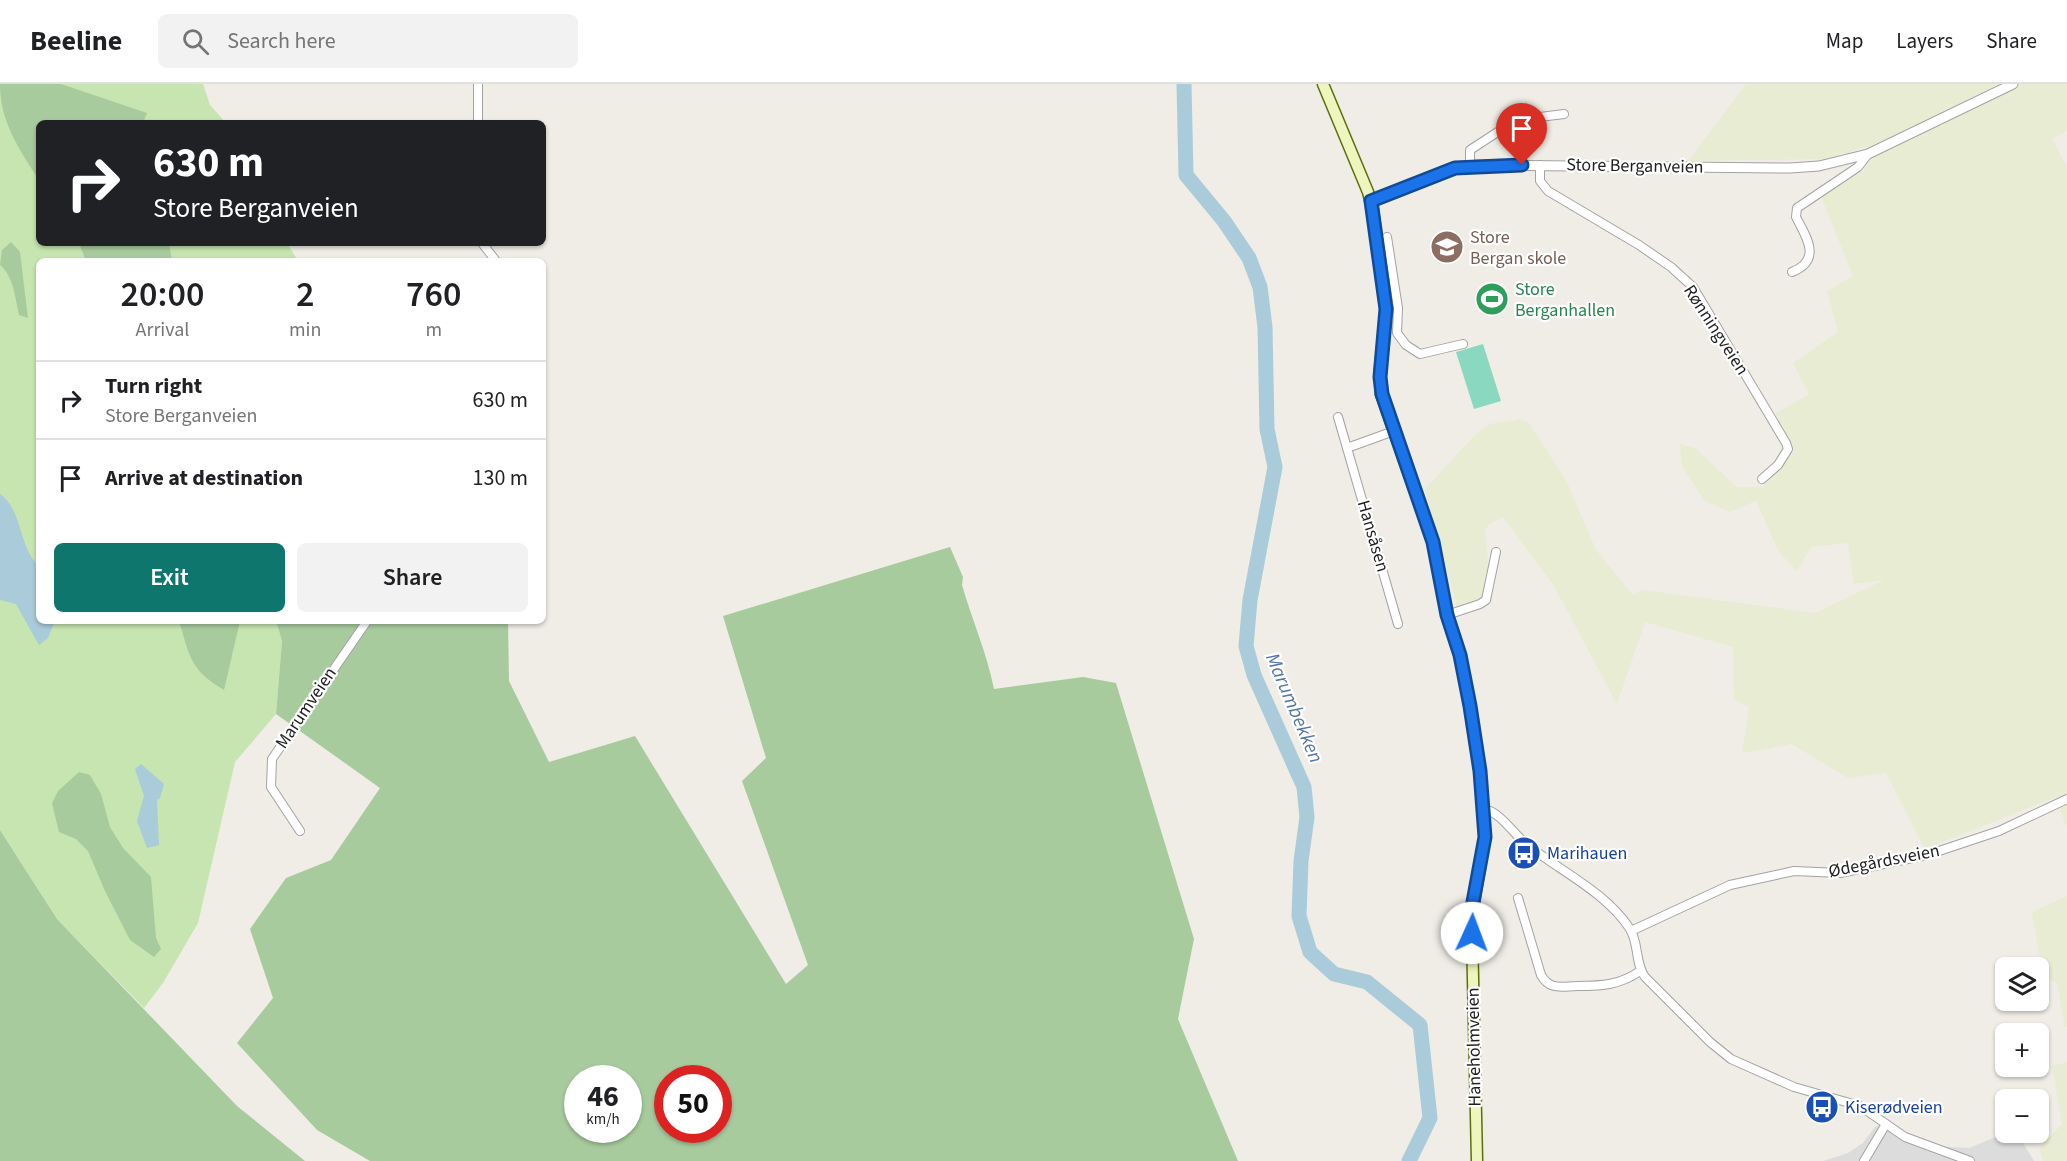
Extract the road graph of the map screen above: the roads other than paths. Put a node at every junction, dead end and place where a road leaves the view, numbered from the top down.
1 (478, 84) edge
2 (1323, 84) edge
3 (2013, 84) edge
4 (1564, 114) dead end
5 (478, 120) edge
6 (1868, 154) junction
7 (1470, 165) junction
8 (1540, 165) junction
9 (1371, 201) junction
10 (1387, 237) dead end
11 (484, 246) edge
12 (1383, 248) junction
13 (494, 258) edge
14 (1792, 272) dead end
15 (1391, 325) junction
16 (1463, 344) dead end
17 (1338, 417) dead end
18 (1394, 431) junction
19 (1347, 448) junction
20 (1762, 479) dead end
21 (1496, 552) dead end
22 (1447, 615) junction
23 (365, 624) edge
24 (1398, 624) dead end
25 (2067, 799) edge
26 (1484, 809) junction
27 (300, 831) dead end
28 (1518, 898) dead end
29 (1632, 931) junction
30 (1640, 971) junction
31 (1886, 1124) junction
32 (1477, 1161) edge
33 (1864, 1161) edge
34 (1970, 1161) edge

1 - 5 street
2 - 9 main road, Haneholmveien
3 - 6 street, Store Berganveien
4 - 7 street
6 - 8 street, Store Berganveien
6 - 14 street, Store Berganveien
7 - 8 street, Store Berganveien
7 - 9 street, Store Berganveien
8 - 20 street, Rønningveien
9 - 12 main road, Haneholmveien
10 - 12 street, Haneholmveien
11 - 13 street
12 - 15 main road, Haneholmveien
15 - 16 street, Haneholmveien
15 - 18 main road, Haneholmveien
17 - 19 street, Hansåsen
18 - 19 street
18 - 22 main road, Haneholmveien
19 - 24 street, Hansåsen
21 - 22 street
22 - 26 main road, Haneholmveien
23 - 27 street, Marumveien
25 - 29 street, Ødegårdsveien
26 - 29 street
26 - 32 main road, Haneholmveien
28 - 30 street
29 - 30 street
30 - 31 street
31 - 33 street
31 - 34 street

